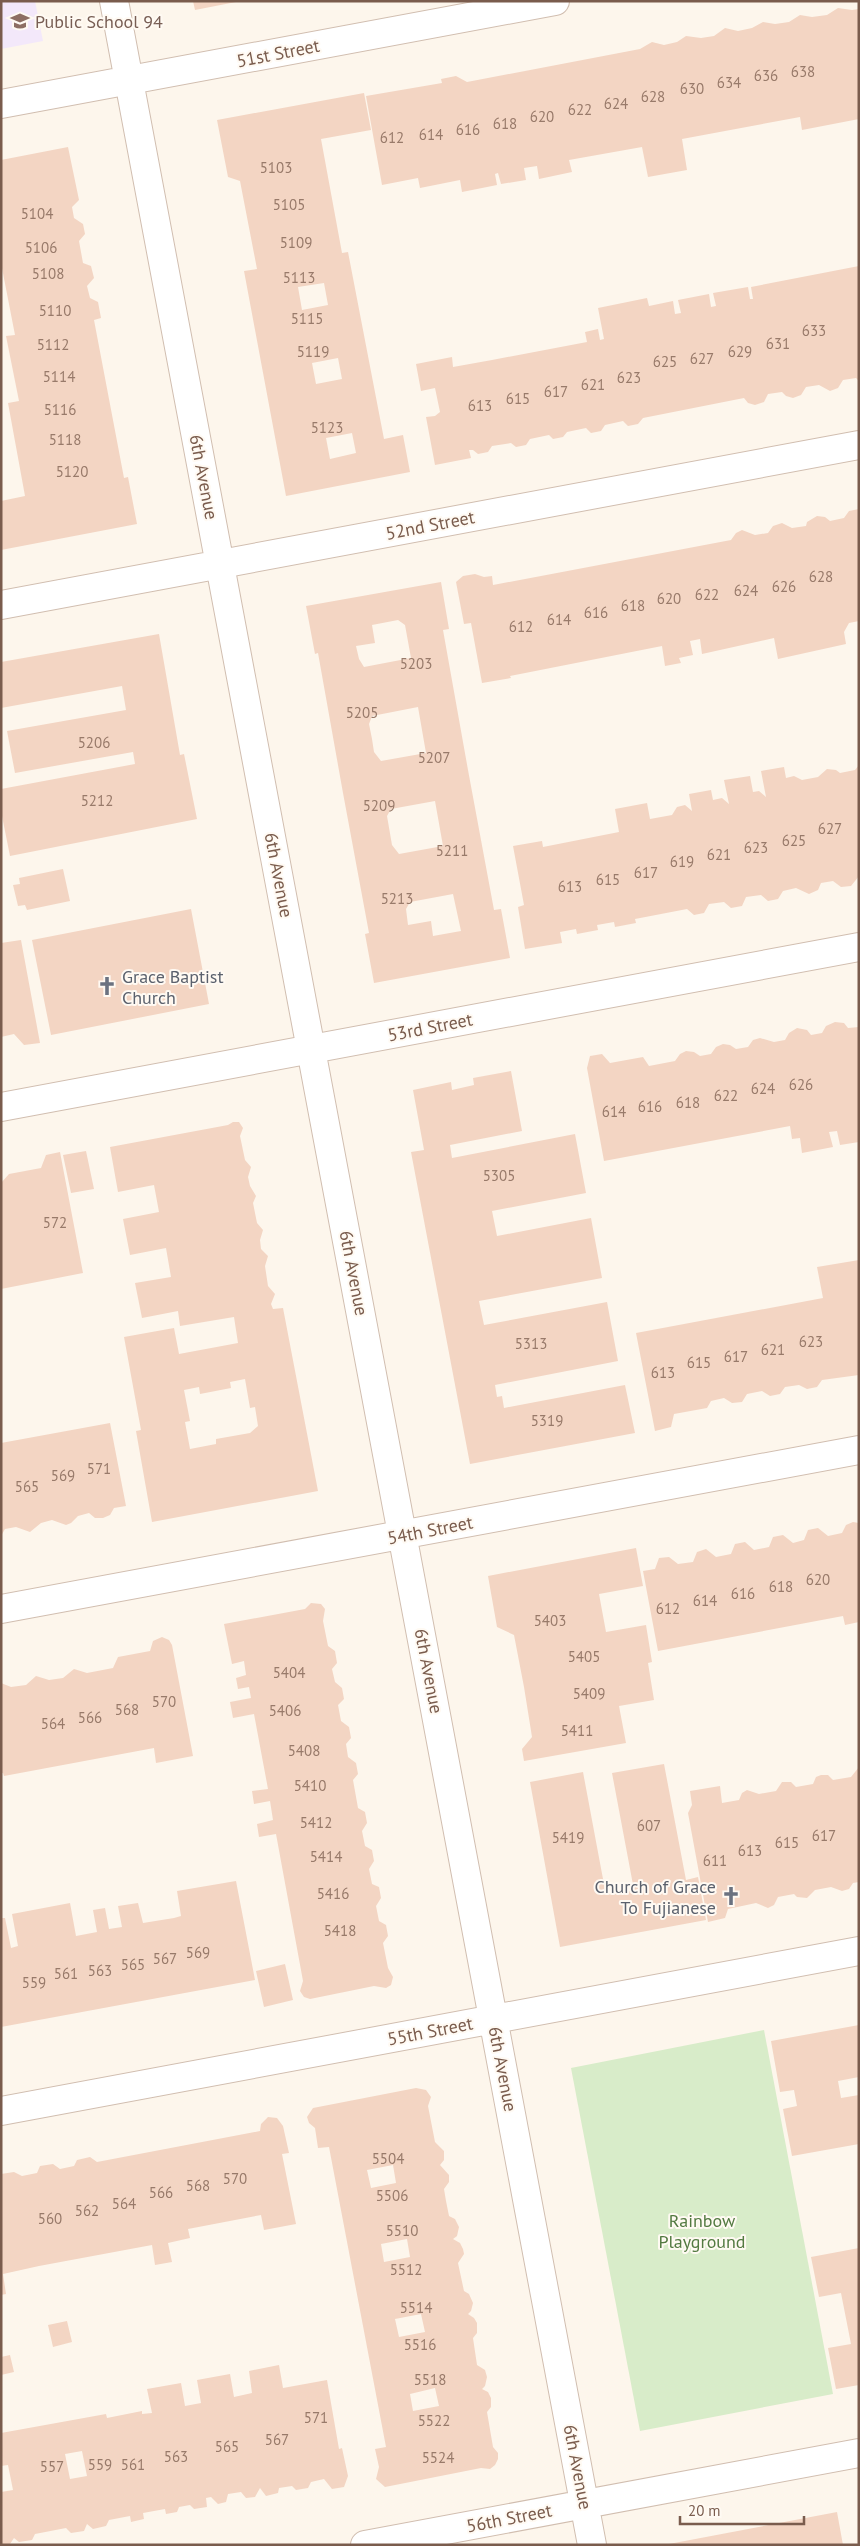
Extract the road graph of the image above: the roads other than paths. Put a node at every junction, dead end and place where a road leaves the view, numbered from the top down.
1 (114, 1) edge
2 (555, 1) edge
3 (128, 80) junction
4 (1, 104) edge
5 (859, 445) edge
6 (221, 564) junction
7 (1, 605) edge
8 (859, 947) edge
9 (312, 1049) junction
10 (1, 1107) edge
11 (859, 1450) edge
12 (403, 1535) junction
13 (1, 1609) edge
14 (859, 1951) edge
15 (494, 2019) junction
16 (1, 2112) edge
17 (859, 2453) edge
18 (585, 2504) junction
19 (365, 2545) edge
20 (592, 2545) edge

1 - 3 street, 6th Avenue
2 - 3 street, 51st Street
3 - 4 street, 51st Street
3 - 6 street, 6th Avenue
5 - 6 street, 52nd Street
6 - 7 street, 52nd Street
6 - 9 street, 6th Avenue
8 - 9 street, 53rd Street
9 - 10 street, 53rd Street
9 - 12 street, 6th Avenue
11 - 12 street, 54th Street
12 - 13 street, 54th Street
12 - 15 street, 6th Avenue
14 - 15 street, 55th Street
15 - 16 street, 55th Street
15 - 18 street, 6th Avenue
17 - 18 street, 56th Street
18 - 19 street, 56th Street
18 - 20 street, 6th Avenue

